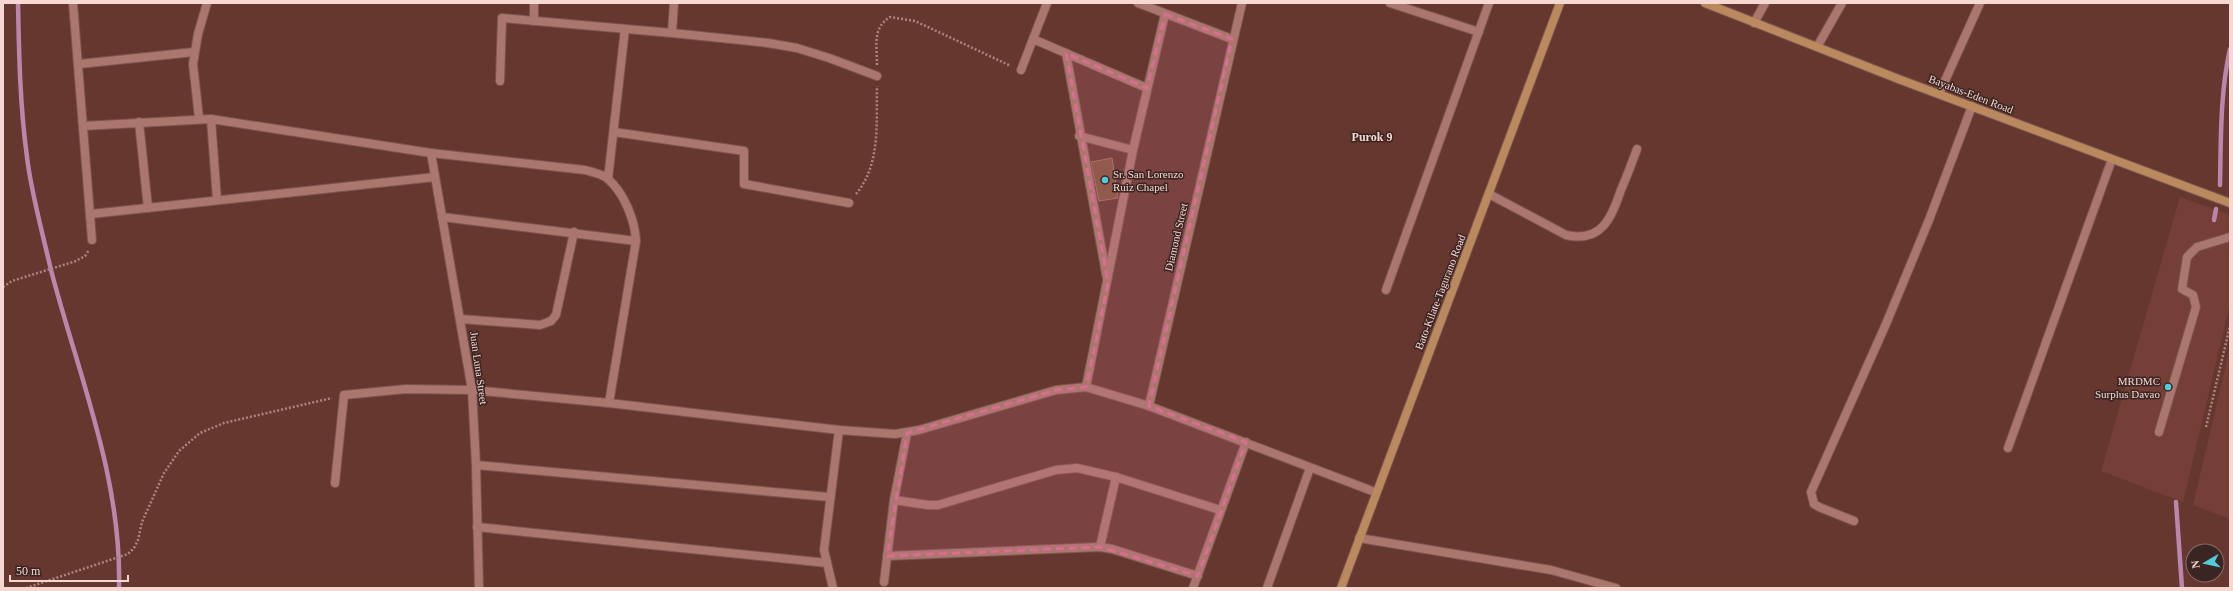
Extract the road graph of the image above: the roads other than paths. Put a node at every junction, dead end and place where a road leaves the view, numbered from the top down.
1 (73, 3) edge
2 (207, 3) edge
3 (534, 3) edge
4 (674, 3) edge
5 (1047, 3) edge
6 (1138, 3) edge
7 (1242, 3) edge
8 (1390, 3) edge
9 (1489, 3) edge
10 (1560, 3) edge
11 (1765, 3) edge
12 (1842, 3) edge
13 (1980, 3) edge
14 (1710, 4) edge
15 (1165, 14) junction
16 (534, 21) junction
17 (1754, 23) junction
18 (624, 29) junction
19 (1479, 32) junction
20 (672, 33) junction
21 (1033, 39) junction
22 (1232, 39) junction
23 (1817, 47) junction
24 (194, 52) junction
25 (1066, 53) junction
26 (79, 64) junction
27 (1021, 70) road end
28 (877, 76) road end
29 (500, 81) dead end
30 (1147, 88) junction
31 (1939, 94) junction
32 (1972, 106) junction
33 (199, 118) junction
34 (211, 119) junction
35 (139, 122) junction
36 (83, 126) junction
37 (614, 132) junction
38 (1079, 136) junction
39 (1638, 149) dead end
40 (1133, 150) junction
41 (431, 153) junction
42 (2112, 159) junction
43 (435, 178) junction
44 (608, 179) junction
45 (1489, 194) junction
46 (216, 200) junction
47 (849, 203) road end
48 (2230, 203) edge
49 (148, 208) junction
50 (91, 214) junction
51 (442, 217) junction
52 (574, 232) junction
53 (2230, 237) edge
54 (92, 240) road end
55 (636, 241) junction
56 (1108, 283) junction
57 (1386, 290) dead end
58 (461, 319) junction
59 (1086, 387) junction
60 (472, 390) junction
61 (608, 403) junction
62 (1149, 406) junction
63 (839, 430) junction
64 (2159, 432) dead end
65 (907, 433) junction
66 (1246, 442) junction
67 (2008, 448) dead end
68 (476, 465) junction
69 (1310, 468) junction
70 (1116, 477) junction
71 (335, 483) dead end
72 (1375, 492) junction
73 (829, 497) junction
74 (894, 500) junction
75 (1220, 510) junction
76 (1854, 521) dead end
77 (477, 527) junction
78 (1359, 538) junction
79 (1100, 547) junction
80 (887, 556) junction
81 (826, 563) junction
82 (1198, 576) junction
83 (884, 582) dead end
84 (479, 588) edge
85 (833, 588) edge
86 (1193, 588) edge
87 (1267, 588) edge
88 (1341, 588) edge
89 (1616, 588) edge

1 - 26 street
2 - 24 street
3 - 16 street
4 - 20 street
5 - 21 street
6 - 15 street
7 - 22 street, Diamond Street
8 - 19 street
9 - 19 street
10 - 45 street, Bato-Kilate-Tagurano Road
11 - 17 street
12 - 23 street
13 - 31 street
14 - 17 street, Bayabas-Eden Road
15 - 22 street
15 - 30 street
16 - 18 street
16 - 29 street
17 - 23 street, Bayabas-Eden Road
18 - 20 street
18 - 37 street
19 - 57 street
20 - 28 street
21 - 25 street
21 - 27 street
22 - 62 street, Diamond Street
23 - 31 street, Bayabas-Eden Road
24 - 26 street
24 - 33 street
25 - 30 street
25 - 38 street
26 - 36 street
30 - 40 street
31 - 32 street, Bayabas-Eden Road
32 - 42 street, Bayabas-Eden Road
32 - 76 street
33 - 34 street
33 - 35 street
34 - 41 street
34 - 46 street
35 - 36 street
35 - 49 street
36 - 50 street
37 - 44 street
37 - 47 street
38 - 40 street
38 - 56 street
39 - 45 street
40 - 56 street
41 - 43 street, Juan Luna Street
41 - 44 street
42 - 48 street, Bayabas-Eden Road
42 - 67 street
43 - 46 street
43 - 51 street, Juan Luna Street
44 - 55 street
45 - 72 street, Bato-Kilate-Tagurano Road
46 - 49 street
49 - 50 street
50 - 54 street
51 - 52 street
51 - 58 street, Juan Luna Street
52 - 55 street
52 - 58 street
53 - 64 street
55 - 61 street
56 - 59 street
58 - 60 street, Juan Luna Street
59 - 62 street
59 - 65 street
60 - 61 street
60 - 68 street, Juan Luna Street
60 - 71 street
61 - 63 street
62 - 66 street
63 - 65 street
63 - 73 street
65 - 74 street
66 - 69 street
66 - 75 street
68 - 73 street
68 - 77 street, Juan Luna Street
69 - 72 street
69 - 87 street
70 - 74 street
70 - 75 street
70 - 79 street
72 - 78 street, Bato-Kilate-Tagurano Road
73 - 81 street
74 - 80 street
75 - 82 street
77 - 81 street
77 - 84 street, Juan Luna Street
78 - 88 street, Bato-Kilate-Tagurano Road
78 - 89 street
79 - 80 street
79 - 82 street
80 - 83 street
81 - 85 street
82 - 86 street

